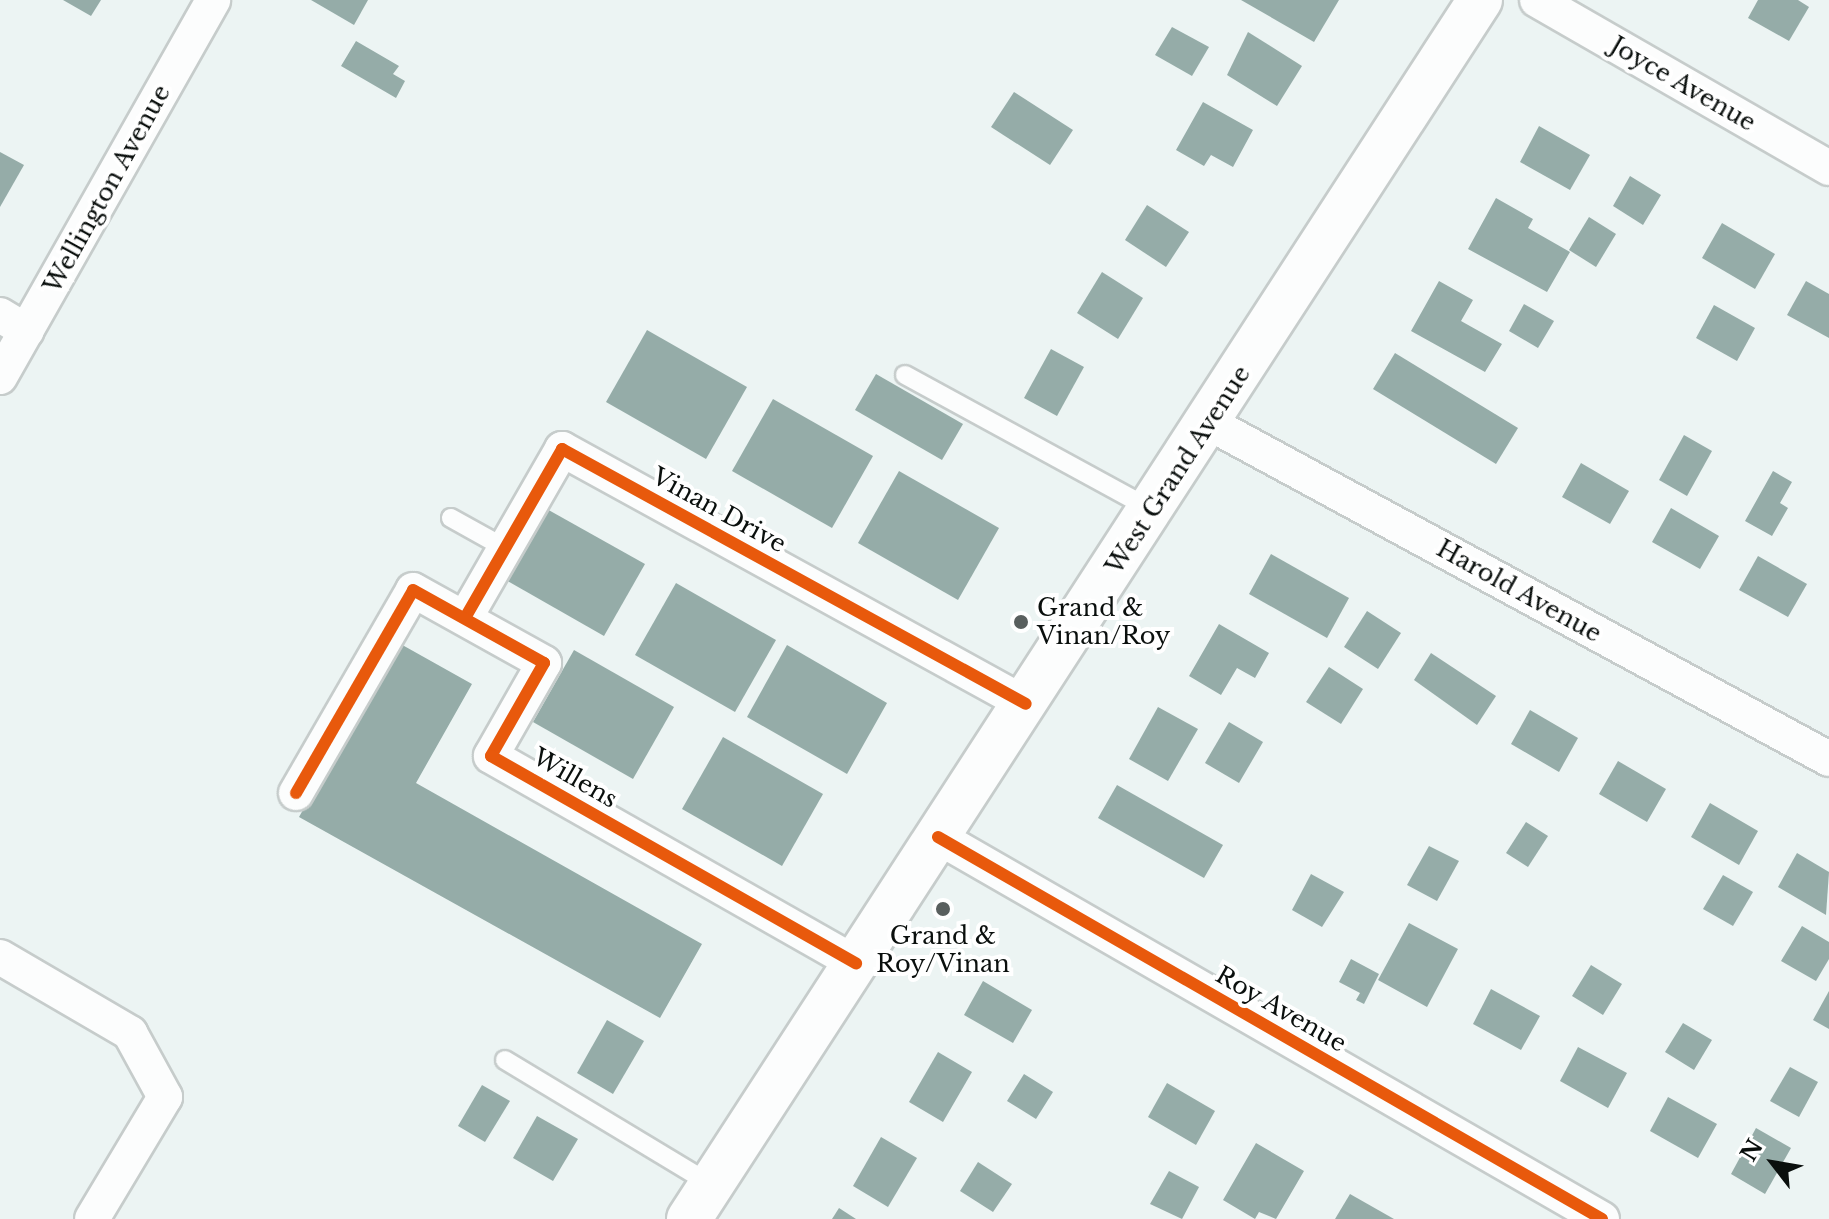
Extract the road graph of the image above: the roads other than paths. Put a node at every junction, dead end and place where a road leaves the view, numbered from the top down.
1 (213, 0) edge
2 (1480, 0) edge
3 (1537, 0) edge
4 (1829, 168) edge
5 (13, 323) edge
6 (905, 375) dead end
7 (0, 377) edge
8 (1209, 423) junction
9 (1152, 510) junction
10 (451, 518) dead end
11 (505, 548) junction
12 (465, 618) junction
13 (1026, 704) junction
14 (1829, 759) edge
15 (296, 793) dead end
16 (938, 837) junction
17 (0, 957) edge
18 (856, 963) junction
19 (505, 1060) dead end
20 (700, 1202) edge
21 (92, 1219) edge
22 (1602, 1219) edge

1 - 5 street, Wellington Avenue
2 - 8 main road, West Grand Avenue
3 - 4 street, Joyce Avenue
5 - 7 street, Wellington Avenue
6 - 9 lane
8 - 9 main road, West Grand Avenue
8 - 14 street, Harold Avenue
9 - 13 main road, West Grand Avenue
10 - 11 lane
11 - 12 street, Vinan Drive
11 - 13 street, Vinan Drive
12 - 15 street, Willens
12 - 18 street, Willens
13 - 16 main road, West Grand Avenue
16 - 18 main road, West Grand Avenue
16 - 22 street, Roy Avenue
17 - 21 street
18 - 20 main road, West Grand Avenue
19 - 20 lane

